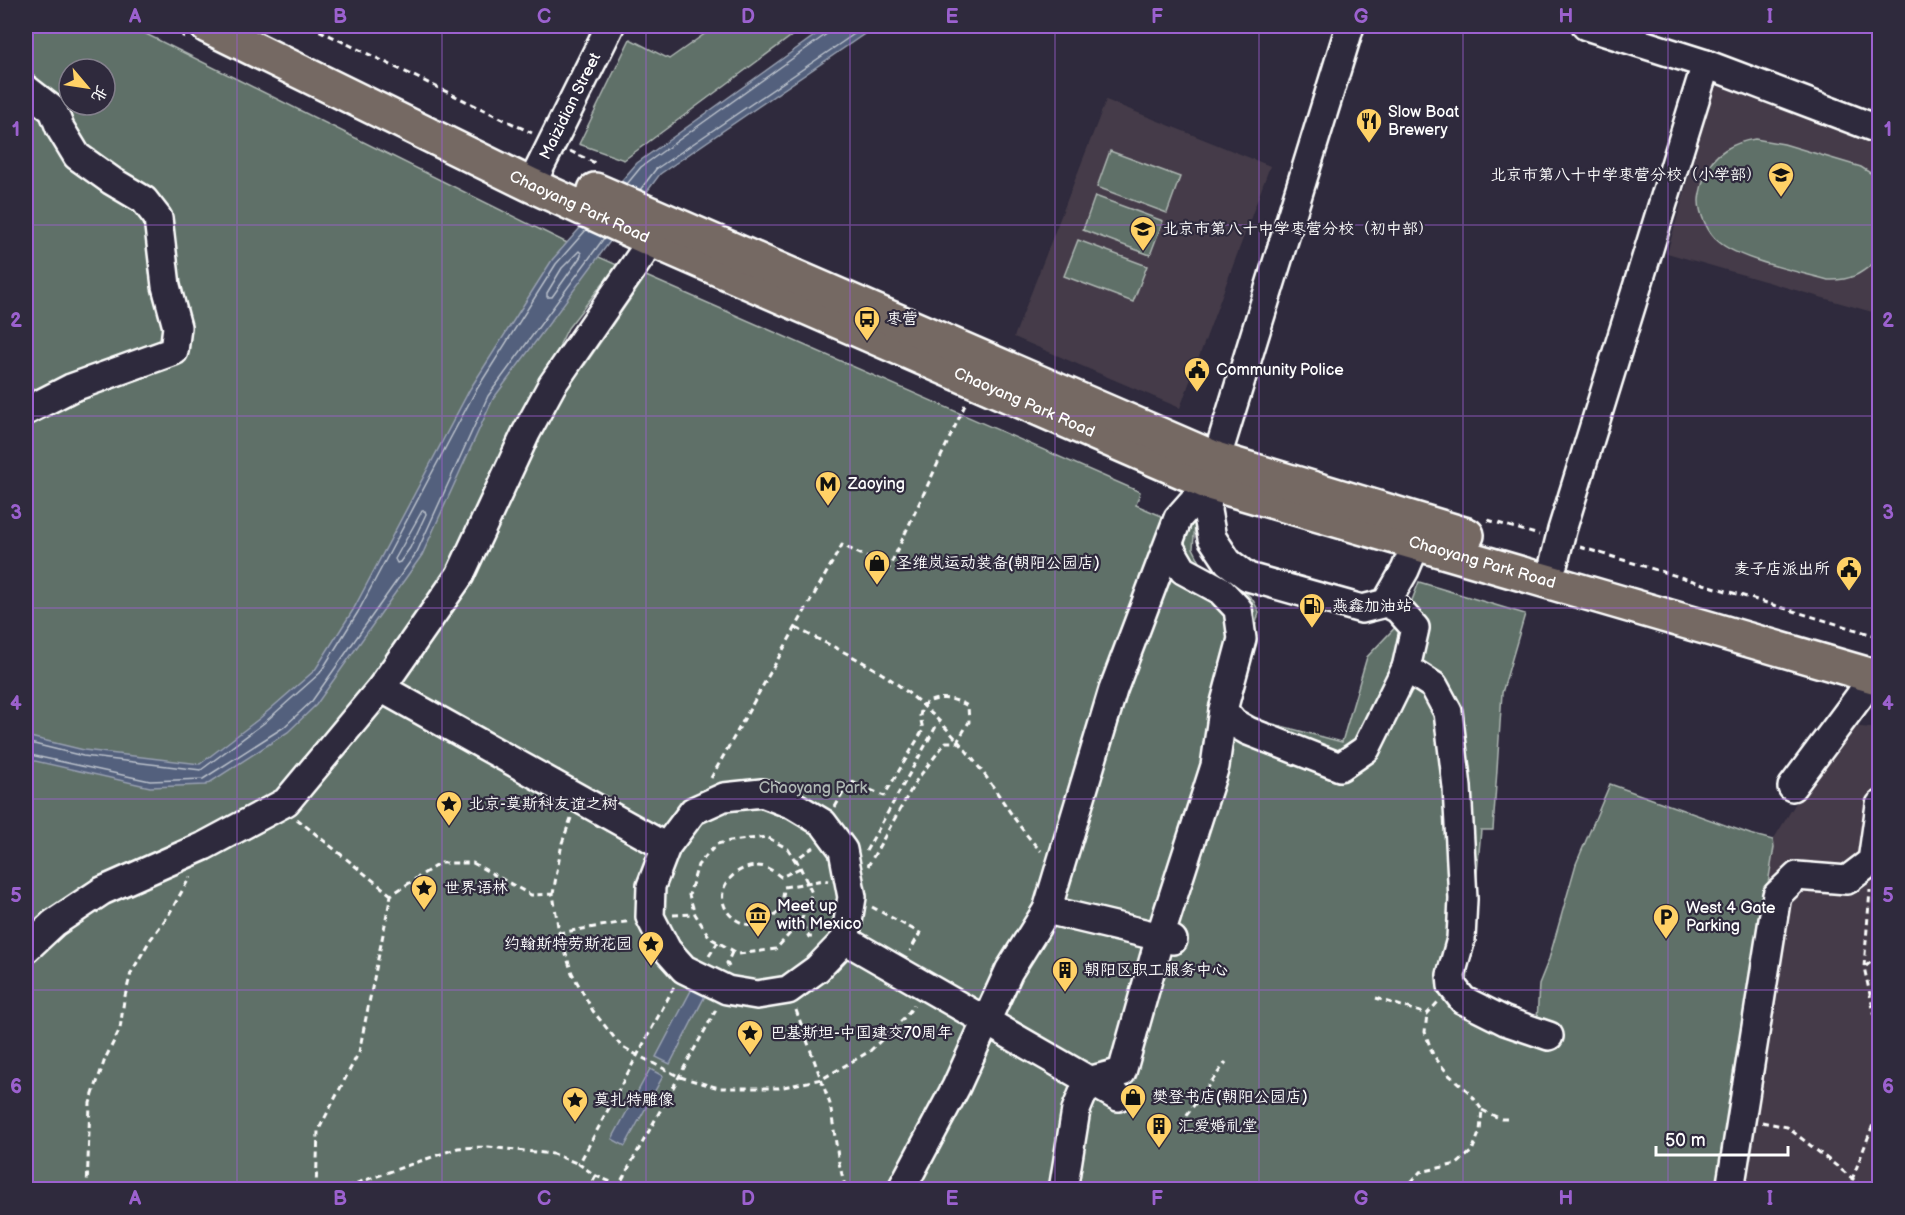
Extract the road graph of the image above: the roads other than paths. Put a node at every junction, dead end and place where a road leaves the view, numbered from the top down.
1 (207, 26) edge
2 (256, 26) edge
3 (610, 26) edge
4 (1347, 26) edge
5 (1586, 26) edge
6 (1694, 60) junction
7 (26, 89) edge
8 (1880, 130) edge
9 (541, 164) junction
10 (652, 231) junction
11 (26, 411) edge
12 (1212, 471) junction
13 (1416, 544) junction
14 (1169, 546) junction
15 (1556, 551) junction
16 (1386, 603) junction
17 (1406, 669) junction
18 (1877, 671) edge
19 (381, 688) junction
20 (1223, 710) junction
21 (1792, 787) dead end
22 (1880, 805) edge
23 (666, 847) junction
24 (1047, 910) junction
25 (1167, 939) junction
26 (845, 940) junction
27 (26, 949) edge
28 (986, 1021) junction
29 (1549, 1036) dead end
30 (1088, 1081) junction
31 (1118, 1097) dead end
32 (901, 1190) edge
33 (1063, 1190) edge
34 (1730, 1190) edge

1 - 9 main road, Chaoyang Park Road
2 - 9 main road, Chaoyang Park Road
3 - 9 street, Maizidian Street
4 - 12 street
5 - 6 street
6 - 8 street
6 - 15 street
7 - 11 street
9 - 10 main road, Chaoyang Park Road
10 - 12 main road, Chaoyang Park Road
10 - 12 main road, Chaoyang Park Road
10 - 19 street
12 - 13 main road, Chaoyang Park Road
12 - 14 street
12 - 15 main road, Chaoyang Park Road
12 - 16 street
13 - 16 street
13 - 18 main road, Chaoyang Park Road
14 - 20 street
14 - 24 street
15 - 18 main road, Chaoyang Park Road
16 - 17 street
17 - 20 street
17 - 29 street
18 - 21 street
19 - 23 street
19 - 27 street
20 - 25 street
22 - 34 street
23 - 26 street
23 - 26 street
24 - 25 street
24 - 28 street
25 - 30 street
26 - 28 street
28 - 30 street
28 - 32 street
30 - 31 street
30 - 33 street

